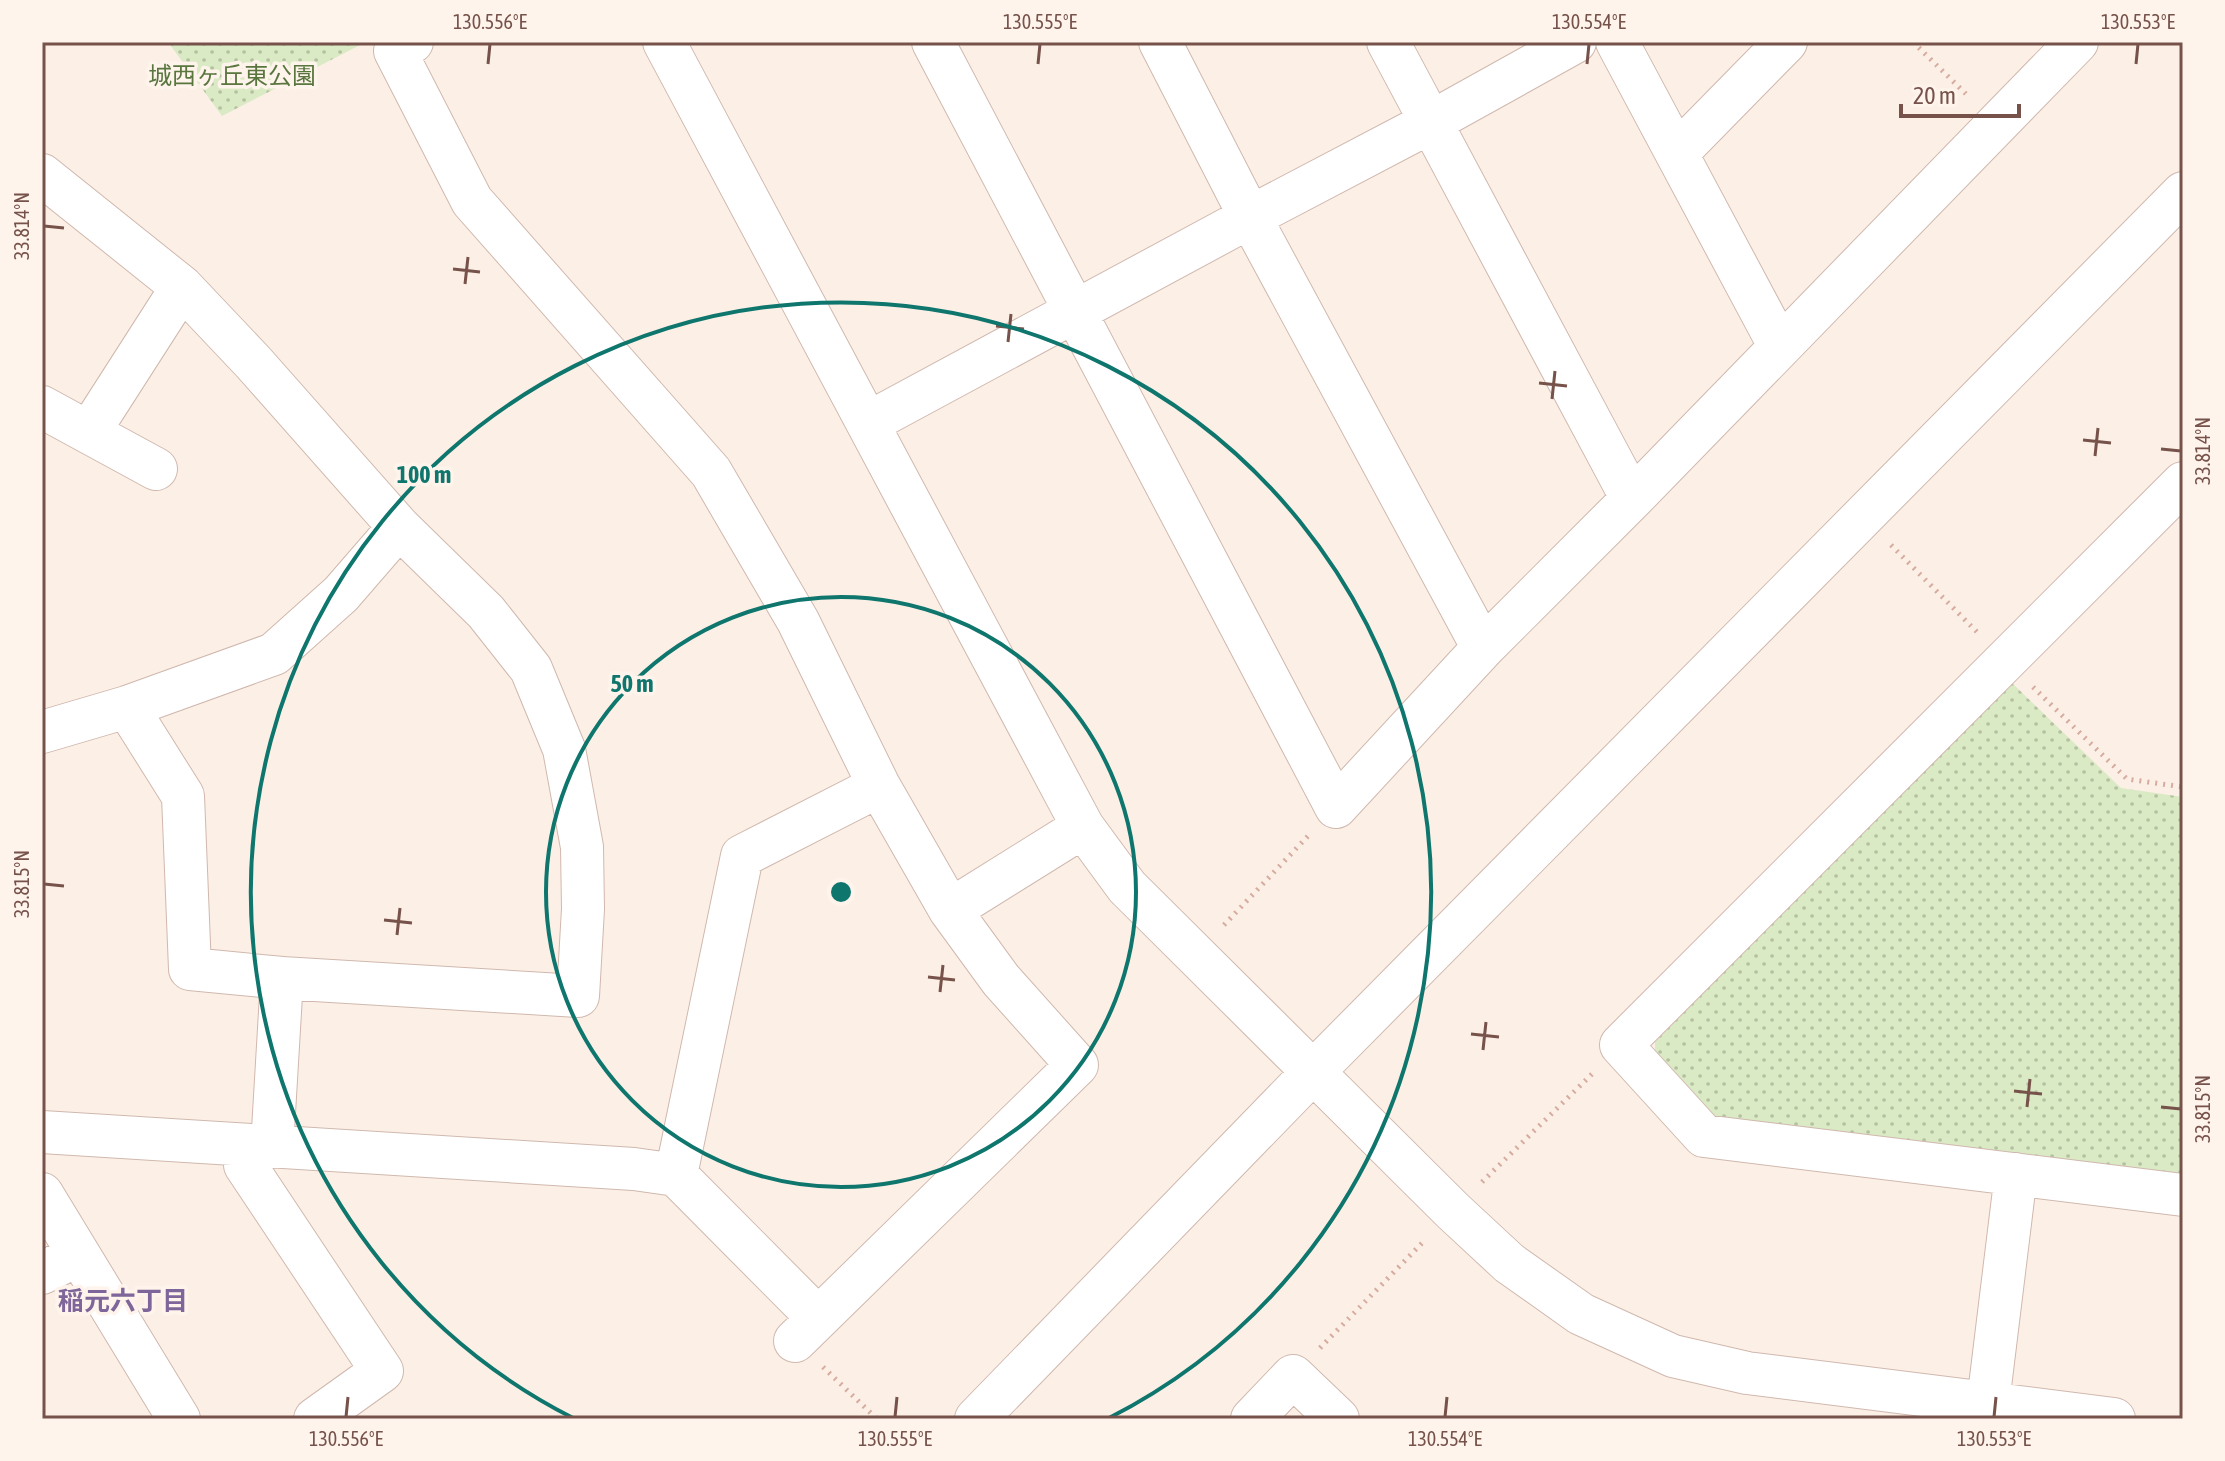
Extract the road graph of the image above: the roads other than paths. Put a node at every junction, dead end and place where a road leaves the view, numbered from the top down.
1 (412, 42) edge
2 (664, 42) edge
3 (933, 42) edge
4 (1160, 42) edge
5 (1388, 42) edge
6 (1575, 42) edge
7 (1617, 42) edge
8 (1786, 42) edge
9 (2077, 42) edge
10 (1431, 122) junction
11 (1678, 152) junction
12 (42, 175) edge
13 (2183, 193) edge
14 (1250, 217) junction
15 (182, 287) junction
16 (1074, 313) junction
17 (1780, 347) junction
18 (42, 407) edge
19 (868, 423) junction
20 (89, 432) junction
21 (156, 469) dead end
22 (2183, 483) edge
23 (1632, 499) junction
24 (399, 527) junction
25 (1483, 648) junction
26 (127, 707) junction
27 (42, 732) edge
28 (879, 786) junction
29 (1083, 827) junction
30 (950, 910) junction
31 (282, 978) junction
32 (1312, 1073) junction
33 (42, 1132) edge
34 (258, 1146) junction
35 (2016, 1174) junction
36 (676, 1175) junction
37 (42, 1194) edge
38 (2183, 1195) edge
39 (60, 1264) edge
40 (1987, 1411) edge
41 (167, 1415) edge
42 (315, 1419) edge
43 (976, 1419) edge
44 (1252, 1419) edge
45 (1338, 1419) edge
46 (2114, 1419) edge

1 - 28 street
2 - 19 street
3 - 16 street
4 - 14 street
5 - 10 street
6 - 10 street
7 - 11 street
8 - 11 street
9 - 17 street
10 - 14 street
10 - 23 street
11 - 17 street
12 - 15 street
13 - 32 street
14 - 16 street
14 - 25 street
15 - 20 street
15 - 24 street
16 - 19 street
16 - 25 street
17 - 23 street
18 - 20 street
19 - 29 street
20 - 21 street
22 - 35 street
23 - 25 street
24 - 26 street
24 - 31 street
26 - 27 street
26 - 31 street
28 - 30 street
28 - 36 street
29 - 30 street
29 - 32 street
30 - 36 street
31 - 34 street
32 - 40 street
32 - 43 street
33 - 34 street
34 - 36 street
34 - 42 street
35 - 38 street
35 - 40 street
37 - 39 street
39 - 41 street
40 - 46 street
44 - 45 street

